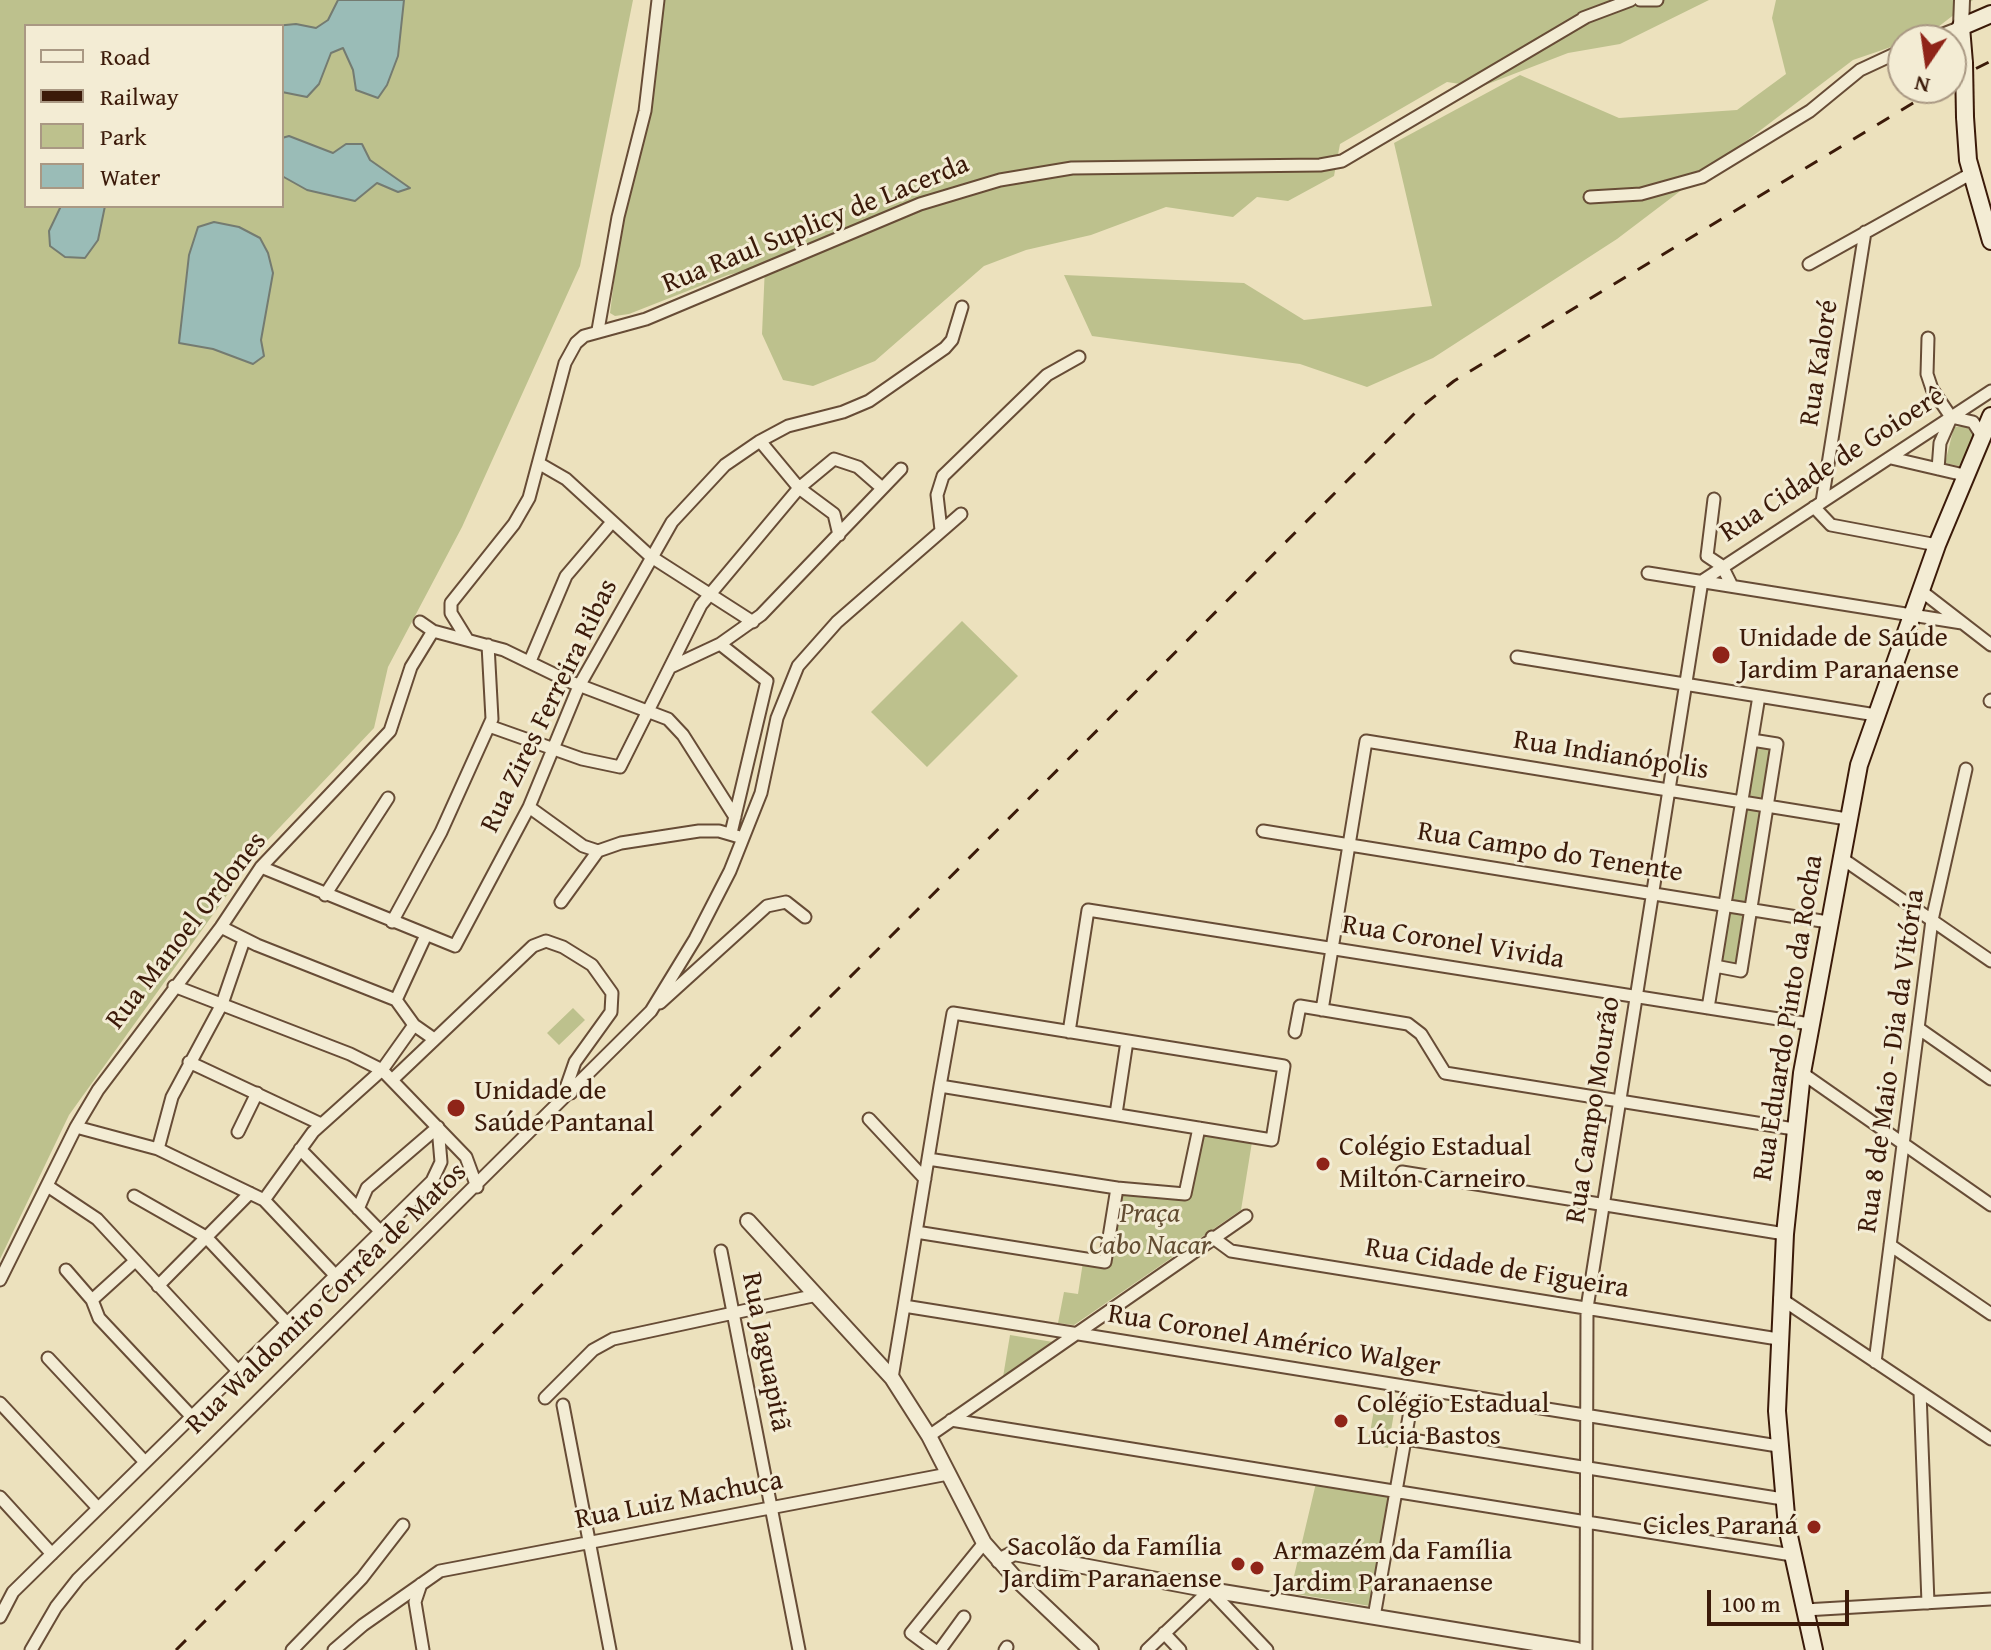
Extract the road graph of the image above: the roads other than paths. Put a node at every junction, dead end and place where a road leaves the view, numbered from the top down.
1 (658, 0) edge
2 (1627, 0) edge
3 (1640, 0) edge
4 (1657, 0) edge
5 (1962, 0) edge
6 (1613, 2) edge
7 (1991, 14) edge
8 (1961, 24) edge
9 (1967, 24) edge
10 (1887, 57) edge
11 (1965, 104) edge
12 (1972, 173) junction
13 (1590, 197) dead end
14 (1865, 232) junction
15 (1991, 241) edge
16 (1809, 264) dead end
17 (962, 307) dead end
18 (598, 330) junction
19 (1928, 338) dead end
20 (1079, 357) dead end
21 (1991, 391) edge
22 (1991, 416) edge
23 (1951, 417) junction
24 (1982, 436) junction
25 (760, 441) junction
26 (1891, 458) junction
27 (540, 464) junction
28 (901, 469) dead end
29 (1938, 469) junction
30 (1964, 475) junction
31 (799, 488) junction
32 (882, 488) junction
33 (1714, 499) dead end
34 (1818, 505) junction
35 (961, 514) dead end
36 (612, 522) junction
37 (941, 530) junction
38 (839, 535) junction
39 (1937, 545) junction
40 (650, 556) junction
41 (1722, 566) junction
42 (1648, 573) dead end
43 (1702, 581) junction
44 (1732, 586) junction
45 (1920, 590) junction
46 (710, 593) junction
47 (1911, 616) junction
48 (420, 622) dead end
49 (753, 622) junction
50 (1962, 623) junction
51 (433, 631) junction
52 (467, 639) junction
53 (720, 644) junction
54 (488, 645) junction
55 (1991, 645) edge
56 (1517, 657) dead end
57 (530, 661) junction
58 (673, 666) junction
59 (1686, 684) junction
60 (579, 686) junction
61 (1759, 696) junction
62 (648, 711) junction
63 (1876, 715) junction
64 (489, 726) junction
65 (1752, 740) junction
66 (553, 749) junction
67 (1966, 769) dead end
68 (1669, 790) junction
69 (388, 798) dead end
70 (1742, 802) junction
71 (1767, 806) junction
72 (529, 807) junction
73 (735, 817) junction
74 (1847, 819) junction
75 (1263, 831) dead end
76 (731, 833) junction
77 (743, 838) junction
78 (1349, 845) junction
79 (598, 851) junction
80 (1840, 857) junction
81 (261, 867) junction
82 (1653, 894) junction
83 (325, 895) junction
84 (561, 902) dead end
85 (1725, 905) junction
86 (1751, 910) junction
87 (805, 917) dead end
88 (1932, 920) junction
89 (392, 922) junction
90 (1828, 922) junction
91 (221, 927) junction
92 (426, 935) junction
93 (244, 940) junction
94 (1332, 948) junction
95 (1990, 959) edge
96 (1715, 966) junction
97 (174, 986) junction
98 (1636, 996) junction
99 (396, 1000) junction
100 (222, 1004) junction
101 (1708, 1008) junction
102 (1322, 1010) junction
103 (651, 1011) junction
104 (1810, 1024) junction
105 (414, 1025) junction
106 (1918, 1028) junction
107 (1069, 1032) junction
108 (1295, 1032) dead end
109 (434, 1039) junction
110 (1127, 1041) junction
111 (189, 1062) junction
112 (382, 1070) junction
113 (1802, 1073) junction
114 (1991, 1079) edge
115 (392, 1080) junction
116 (940, 1086) junction
117 (257, 1093) junction
118 (571, 1093) junction
119 (1620, 1101) junction
120 (1116, 1114) junction
121 (869, 1119) dead end
122 (321, 1124) junction
123 (76, 1127) junction
124 (438, 1127) junction
125 (1199, 1128) junction
126 (1794, 1129) junction
127 (238, 1132) dead end
128 (1903, 1144) junction
129 (158, 1149) junction
130 (300, 1149) junction
131 (928, 1159) junction
132 (1402, 1172) dead end
133 (925, 1179) junction
134 (49, 1187) junction
135 (477, 1187) junction
136 (1117, 1188) junction
137 (250, 1193) junction
138 (134, 1196) dead end
139 (264, 1200) junction
140 (1603, 1205) junction
141 (1991, 1205) edge
142 (358, 1209) junction
143 (1246, 1216) dead end
144 (748, 1221) dead end
145 (380, 1231) junction
146 (916, 1232) junction
147 (1785, 1234) junction
148 (206, 1237) junction
149 (1212, 1237) junction
150 (1890, 1245) junction
151 (721, 1251) dead end
152 (135, 1261) junction
153 (66, 1270) dead end
154 (335, 1275) junction
155 (0, 1280) edge
156 (158, 1286) junction
157 (817, 1295) junction
158 (1780, 1298) junction
159 (92, 1300) junction
160 (904, 1306) junction
161 (1587, 1308) junction
162 (733, 1312) junction
163 (1991, 1314) edge
164 (287, 1323) junction
165 (1076, 1333) junction
166 (1778, 1339) junction
167 (48, 1358) dead end
168 (1875, 1362) junction
169 (238, 1371) junction
170 (892, 1378) junction
171 (1414, 1388) junction
172 (1920, 1392) junction
173 (545, 1398) dead end
174 (0, 1403) edge
175 (563, 1405) dead end
176 (1586, 1415) junction
177 (192, 1417) junction
178 (951, 1420) junction
179 (929, 1436) junction
180 (1406, 1439) junction
181 (1991, 1439) edge
182 (1778, 1446) junction
183 (145, 1462) junction
184 (1586, 1468) junction
185 (948, 1474) junction
186 (1398, 1492) junction
187 (0, 1497) edge
188 (1783, 1499) junction
189 (98, 1508) junction
190 (771, 1508) junction
191 (1586, 1522) junction
192 (403, 1525) dead end
193 (589, 1543) junction
194 (984, 1543) junction
195 (52, 1554) junction
196 (1792, 1555) junction
197 (999, 1561) junction
198 (422, 1583) junction
199 (1210, 1590) junction
200 (4, 1595) edge
201 (1991, 1599) edge
202 (1928, 1603) junction
203 (1805, 1610) junction
204 (0, 1617) edge
205 (964, 1617) dead end
206 (1374, 1617) junction
207 (1164, 1633) junction
208 (31, 1650) edge
209 (292, 1650) edge
210 (334, 1650) edge
211 (423, 1650) edge
212 (610, 1650) edge
213 (799, 1650) edge
214 (937, 1650) edge
215 (1091, 1650) edge
216 (1147, 1650) edge
217 (1180, 1650) edge
218 (1267, 1650) edge
219 (1577, 1650) edge
220 (1586, 1650) edge
221 (1814, 1650) edge

1 - 18 street
2 - 6 street, Rua Raul Suplicy de Lacerda
3 - 4 street
5 - 8 street
6 - 18 street, Rua Raul Suplicy de Lacerda
7 - 9 main road
10 - 13 street
11 - 12 main road, bridge
12 - 14 street
12 - 15 main road
14 - 16 street
14 - 34 street, Rua Kaloré
17 - 25 street, Rua Zires Ferreira Ribas
18 - 27 street
19 - 23 street
20 - 37 street
21 - 23 street, Rua Cidade de Goioerê
22 - 24 main road, Rua Eduardo Pinto da Rocha
23 - 24 street
23 - 26 street, Rua Cidade de Goioerê
23 - 29 street
24 - 30 main road, Rua Eduardo Pinto da Rocha
25 - 31 street
25 - 40 street, Rua Zires Ferreira Ribas
26 - 29 street
26 - 34 street, Rua Cidade de Goioerê
27 - 36 street
27 - 52 street
28 - 32 street
29 - 30 street
30 - 39 main road, Rua Eduardo Pinto da Rocha
31 - 32 street
31 - 38 street
31 - 46 street
32 - 38 street
33 - 41 street
34 - 39 street
34 - 41 street, Rua Cidade de Goioerê
35 - 37 street, Rua Waldomiro Corrêa de Matos
36 - 40 street
36 - 57 street
37 - 77 street, Rua Waldomiro Corrêa de Matos
38 - 49 street
39 - 45 main road, Rua Eduardo Pinto da Rocha
40 - 46 street
40 - 60 street, Rua Zires Ferreira Ribas
41 - 43 street, Rua Cidade de Goioerê
41 - 44 street
42 - 43 street
43 - 44 street
43 - 59 street, Rua Campo Mourão
44 - 47 street
45 - 47 main road, Rua Eduardo Pinto da Rocha
45 - 50 street
46 - 49 street
46 - 58 street
47 - 50 street
47 - 63 main road, Rua Eduardo Pinto da Rocha
48 - 51 street
49 - 53 street
50 - 55 street
51 - 52 street
51 - 81 street, Rua Manoel Ordones
52 - 54 street
53 - 58 street
53 - 73 street
54 - 57 street
54 - 64 street
56 - 59 street
57 - 60 street
58 - 62 street
59 - 61 street
59 - 68 street, Rua Campo Mourão
60 - 62 street
60 - 66 street, Rua Zires Ferreira Ribas
61 - 63 street
61 - 65 street
62 - 66 street
62 - 73 street
63 - 74 main road, Rua Eduardo Pinto da Rocha
64 - 66 street
64 - 89 street
65 - 70 street
65 - 71 street
66 - 72 street, Rua Zires Ferreira Ribas
67 - 88 street, Rua 8 de Maio - Dia da Vitória
68 - 70 street, Rua Indianópolis
68 - 78 street, Rua Indianópolis
68 - 82 street, Rua Campo Mourão
69 - 83 street
70 - 71 street, Rua Indianópolis
70 - 85 street
71 - 74 street, Rua Indianópolis
71 - 86 street
72 - 79 street
72 - 92 street, Rua Zires Ferreira Ribas
73 - 76 street
74 - 80 main road, Rua Eduardo Pinto da Rocha
75 - 78 street, Rua Campo do Tenente
76 - 77 street
76 - 79 street
77 - 103 street, Rua Waldomiro Corrêa de Matos
78 - 82 street, Rua Campo do Tenente
78 - 94 street
79 - 84 street
80 - 88 street
80 - 90 main road, Rua Eduardo Pinto da Rocha
81 - 83 street
81 - 91 street, Rua Manoel Ordones
82 - 85 street, Rua Campo do Tenente
82 - 98 street, Rua Campo Mourão
83 - 89 street
85 - 86 street, Rua Campo do Tenente
85 - 96 street
86 - 90 street, Rua Campo do Tenente
86 - 96 street
87 - 103 street
88 - 95 street
88 - 106 street, Rua 8 de Maio - Dia da Vitória
89 - 92 street
90 - 104 main road, Rua Eduardo Pinto da Rocha
91 - 93 street
91 - 97 street, Rua Manoel Ordones
92 - 99 street
93 - 99 street
93 - 100 street
94 - 98 street, Rua Coronel Vivida
94 - 102 street
94 - 107 street, Rua Coronel Vivida
96 - 101 street
97 - 100 street
97 - 123 street, Rua Manoel Ordones
98 - 101 street, Rua Coronel Vivida
98 - 119 street, Rua Campo Mourão
99 - 105 street
100 - 111 street
100 - 112 street
101 - 104 street, Rua Coronel Vivida
102 - 108 street
102 - 119 street
103 - 118 street, Rua Waldomiro Corrêa de Matos
104 - 113 main road, Rua Eduardo Pinto da Rocha
105 - 109 street
105 - 112 street
106 - 114 street
106 - 128 street, Rua 8 de Maio - Dia da Vitória
107 - 110 street
107 - 116 street
109 - 115 street
109 - 118 street
110 - 120 street
110 - 125 street
111 - 117 street
111 - 129 street
112 - 115 street
112 - 122 street
113 - 126 main road, Rua Eduardo Pinto da Rocha
113 - 128 street
115 - 124 street
116 - 120 street
116 - 131 street
117 - 122 street
117 - 127 street
118 - 135 street, Rua Waldomiro Corrêa de Matos
119 - 126 street
119 - 140 street, Rua Campo Mourão
120 - 125 street
121 - 133 street
122 - 130 street
123 - 129 street
123 - 134 street, Rua Manoel Ordones
124 - 135 street
124 - 142 street
124 - 145 street
125 - 136 street
126 - 147 main road, Rua Eduardo Pinto da Rocha
128 - 141 street
128 - 150 street, Rua 8 de Maio - Dia da Vitória
129 - 137 street
130 - 139 street
130 - 142 street
131 - 133 street
131 - 136 street
132 - 140 street
133 - 146 street
134 - 152 street
134 - 155 street, Rua Manoel Ordones
135 - 208 street, Rua Waldomiro Corrêa de Matos
136 - 146 street
137 - 139 street
137 - 148 street
138 - 148 street
139 - 154 street
140 - 147 street
140 - 161 street, Rua Campo Mourão
142 - 145 street
143 - 149 street
144 - 157 street
145 - 154 street
146 - 160 street
147 - 158 main road, Rua Eduardo Pinto da Rocha
148 - 156 street
148 - 164 street
149 - 161 street, Rua Cidade de Figueira
149 - 165 street
150 - 163 street
150 - 168 street, Rua 8 de Maio - Dia da Vitória
151 - 162 street, Rua Jaguapitã
152 - 156 street
152 - 159 street
153 - 159 street
154 - 164 street
156 - 169 street
157 - 162 street
157 - 170 street
158 - 166 main road, Rua Eduardo Pinto da Rocha
158 - 168 street
159 - 177 street
160 - 165 street, Rua Coronel Américo Walger
160 - 170 street
161 - 166 street, Rua Cidade de Figueira
161 - 176 street, Rua Campo Mourão
162 - 173 street
162 - 190 street, Rua Jaguapitã
164 - 169 street
165 - 171 street, Rua Coronel Américo Walger
165 - 178 street
166 - 182 main road, Rua Eduardo Pinto da Rocha
167 - 183 street
168 - 172 street
169 - 177 street
170 - 179 street
171 - 176 street, Rua Coronel Américo Walger
171 - 180 street
172 - 181 street
172 - 202 street
174 - 189 street
175 - 193 street
176 - 182 street, Rua Coronel Américo Walger
176 - 184 street, Rua Campo Mourão
177 - 183 street
178 - 179 street
178 - 186 street
179 - 185 street
180 - 184 street
180 - 186 street
182 - 188 main road, Rua Eduardo Pinto da Rocha
183 - 189 street
184 - 188 street
184 - 191 street, Rua Campo Mourão
185 - 190 street, Rua Luiz Machuca
185 - 194 street
186 - 191 street
186 - 206 street
187 - 195 street
188 - 196 main road, Rua Eduardo Pinto da Rocha
189 - 195 street
190 - 193 street, Rua Luiz Machuca
190 - 213 street, Rua Jaguapitã
191 - 196 street
191 - 220 street, Rua Campo Mourão
192 - 209 street
193 - 198 street, Rua Luiz Machuca
193 - 212 street
194 - 197 street
194 - 214 street
195 - 200 street
196 - 203 main road, Rua Eduardo Pinto da Rocha
197 - 199 street
197 - 215 street
198 - 210 street, Rua Luiz Machuca
198 - 211 street
199 - 206 street
199 - 207 street
199 - 218 street
200 - 204 street
201 - 202 street
202 - 203 street
203 - 221 main road, Rua Eduardo Pinto da Rocha
205 - 214 street
206 - 219 street
207 - 216 street
207 - 217 street

